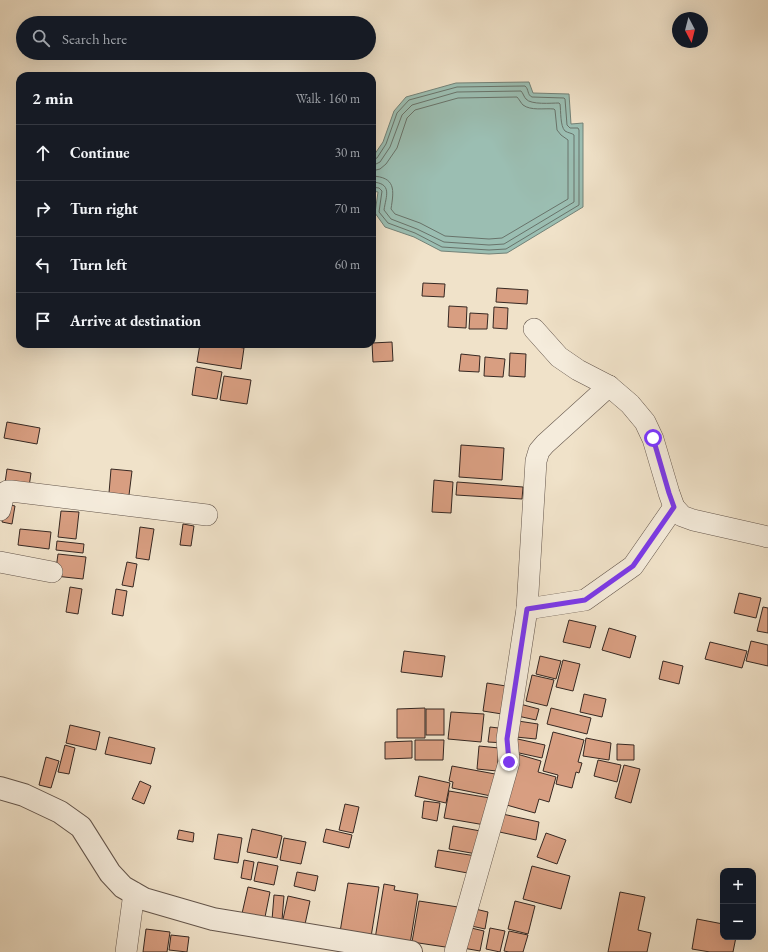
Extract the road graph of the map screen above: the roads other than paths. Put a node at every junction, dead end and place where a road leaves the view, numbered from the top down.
1 (534, 329) dead end
2 (609, 386) junction
3 (674, 507) junction
4 (0, 510) edge
5 (207, 515) dead end
6 (768, 537) edge
7 (0, 562) edge
8 (52, 572) dead end
9 (527, 609) junction
10 (0, 788) edge
11 (134, 893) junction
12 (126, 952) edge
13 (411, 952) edge
14 (455, 952) edge

1 - 2 street
2 - 3 street
2 - 9 street
3 - 6 street
3 - 9 street
4 - 5 street
7 - 8 street
9 - 14 street
10 - 11 street
11 - 12 street
11 - 13 street

